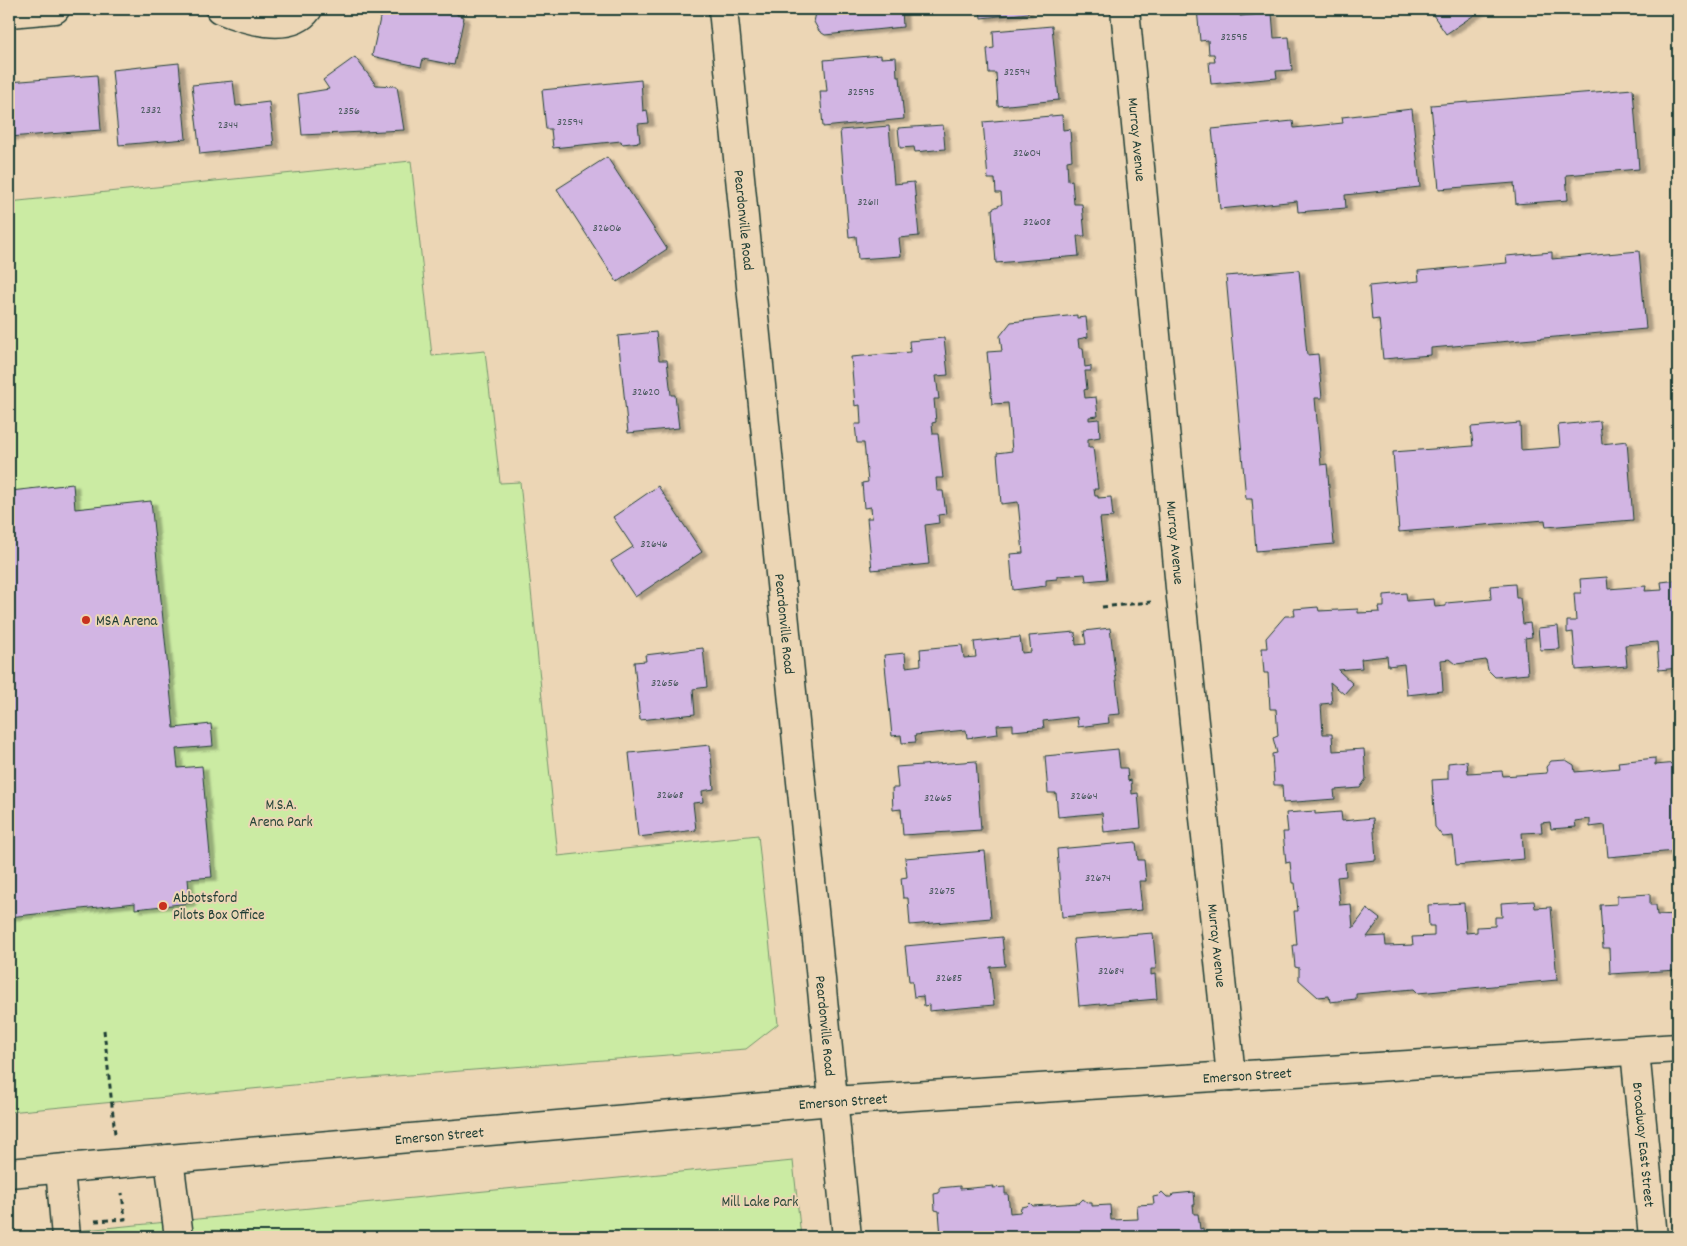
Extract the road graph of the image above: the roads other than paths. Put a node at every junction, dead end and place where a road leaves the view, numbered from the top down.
1 (55, 9) edge
2 (220, 9) edge
3 (308, 9) edge
4 (723, 9) edge
5 (1125, 9) edge
6 (9, 13) edge
7 (1678, 1048) edge
8 (1635, 1051) junction
9 (1231, 1076) junction
10 (833, 1101) junction
11 (169, 1159) junction
12 (60, 1169) junction
13 (9, 1173) edge
14 (66, 1237) edge
15 (179, 1237) edge
16 (847, 1237) edge
17 (1653, 1237) edge

1 - 6 street
2 - 3 street
4 - 10 street, Peardonville Road
5 - 9 street, Murray Avenue
7 - 8 street, Emerson Street
8 - 9 street, Emerson Street
8 - 17 street, Broadway East Street
9 - 10 street, Emerson Street
10 - 11 street, Emerson Street
10 - 16 street, Peardonville Road
11 - 12 street, Emerson Street
11 - 15 street
12 - 13 street, Emerson Street
12 - 14 street

